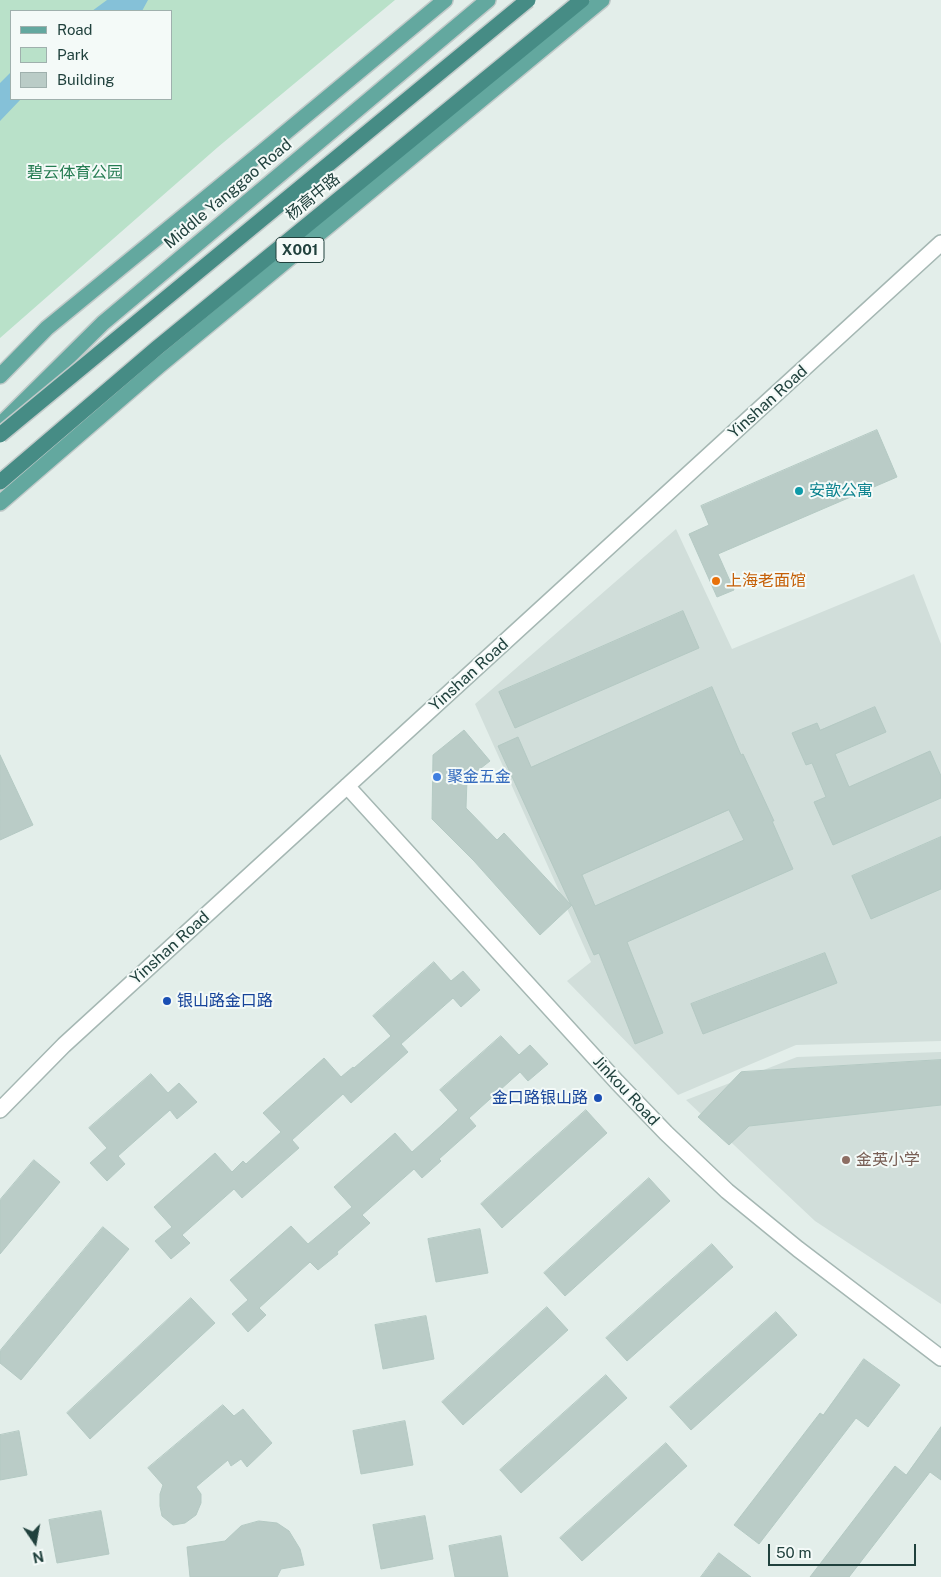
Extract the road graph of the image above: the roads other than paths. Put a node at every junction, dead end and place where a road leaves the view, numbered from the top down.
1 (445, 0) edge
2 (488, 0) edge
3 (528, 0) edge
4 (582, 0) edge
5 (602, 0) edge
6 (941, 243) edge
7 (0, 376) edge
8 (0, 425) edge
9 (0, 435) edge
10 (0, 482) edge
11 (0, 504) edge
12 (347, 786) junction
13 (0, 1110) edge
14 (941, 1358) edge

1 - 7 main road, Middle Yanggao Road
2 - 8 main road, Middle Yanggao Road
3 - 9 highway, 杨高中路 / X001, bridge
4 - 10 highway, 杨高中路 / X001
5 - 11 main road, X001
6 - 12 street, Yinshan Road
12 - 13 street, Yinshan Road
12 - 14 street, Jinkou Road

